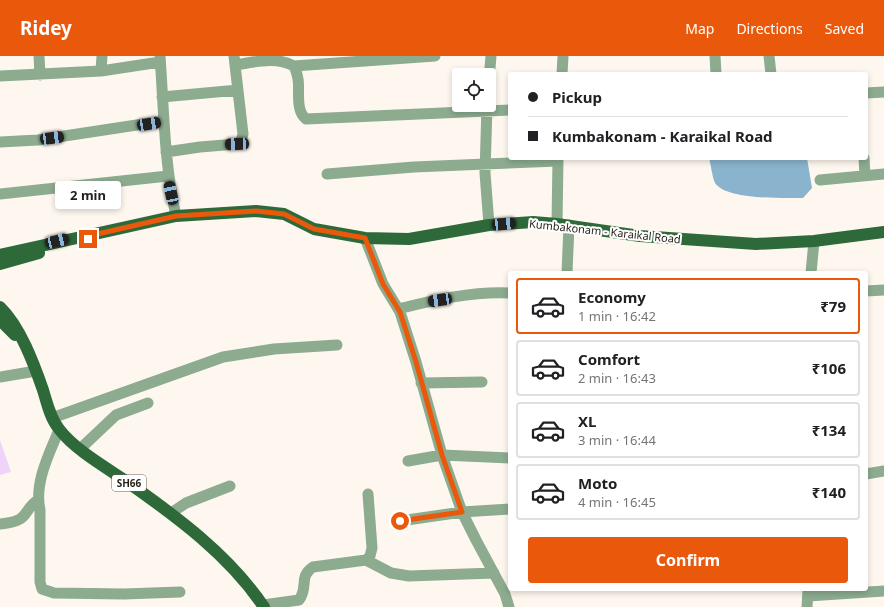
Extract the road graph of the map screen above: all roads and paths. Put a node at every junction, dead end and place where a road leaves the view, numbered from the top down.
1 (39, 56) edge
2 (102, 56) edge
3 (417, 56) edge
4 (435, 56) edge
5 (490, 56) edge
6 (563, 56) edge
7 (715, 56) edge
8 (769, 56) edge
9 (160, 59) edge
10 (234, 60) edge
11 (294, 66) junction
12 (489, 68) edge
13 (102, 71) junction
14 (562, 72) edge
15 (716, 72) edge
16 (771, 72) edge
17 (40, 75) junction
18 (0, 76) edge
19 (238, 90) junction
20 (884, 92) edge
21 (868, 93) edge
22 (162, 97) junction
23 (496, 109) edge
24 (452, 110) edge
25 (508, 110) edge
26 (487, 112) edge
27 (163, 121) junction
28 (0, 142) edge
29 (166, 152) junction
30 (540, 160) edge
31 (558, 160) edge
32 (864, 160) edge
33 (486, 163) junction
34 (327, 174) dead end
35 (884, 174) edge
36 (168, 176) junction
37 (865, 176) junction
38 (820, 180) dead end
39 (0, 194) edge
40 (176, 216) junction
41 (563, 224) junction
42 (489, 225) junction
43 (884, 232) edge
44 (93, 235) junction
45 (365, 238) junction
46 (814, 241) junction
47 (0, 255) edge
48 (0, 264) edge
49 (567, 271) edge
50 (810, 271) edge
51 (884, 290) edge
52 (868, 291) edge
53 (508, 293) edge
54 (0, 307) edge
55 (398, 309) junction
56 (0, 320) edge
57 (22, 341) junction
58 (337, 345) dead end
59 (36, 371) junction
60 (0, 377) edge
61 (482, 382) dead end
62 (422, 383) junction
63 (148, 403) dead end
64 (52, 418) junction
65 (59, 430) junction
66 (80, 449) junction
67 (442, 455) junction
68 (508, 458) edge
69 (408, 461) dead end
70 (884, 471) edge
71 (868, 474) edge
72 (230, 486) dead end
73 (368, 494) dead end
74 (38, 500) junction
75 (508, 509) edge
76 (462, 512) junction
77 (170, 513) junction
78 (400, 521) dead end
79 (0, 524) edge
80 (366, 560) junction
81 (494, 573) junction
82 (884, 591) edge
83 (180, 592) dead end
84 (808, 597) edge
85 (264, 606) edge
86 (510, 607) edge

1 - 17 street
2 - 13 street
3 - 4 street
3 - 11 street
5 - 12 street
6 - 14 street
7 - 15 street
8 - 16 street
9 - 13 street
9 - 22 street
10 - 11 street
10 - 19 street
11 - 24 street
13 - 17 street
17 - 18 street
19 - 22 street
19 - 29 street
20 - 21 street
22 - 27 street
23 - 25 street
26 - 33 street
27 - 28 street
27 - 29 street
29 - 36 street
30 - 33 street
31 - 41 street
32 - 37 street
33 - 34 street
33 - 42 street
35 - 37 street
36 - 39 street
36 - 40 street
37 - 38 street
40 - 44 main road, Kumbakonam - Karaikal Road
40 - 45 main road, Kumbakonam - Karaikal Road
41 - 42 main road, Kumbakonam - Karaikal Road
41 - 46 main road, Kumbakonam - Karaikal Road
41 - 49 street
42 - 45 main road, Kumbakonam - Karaikal Road
43 - 46 main road, Kumbakonam - Karaikal Road
44 - 47 main road, Kumbakonam - Karaikal Road
44 - 48 main road, Kumbakonam - Karaikal Road
45 - 55 street
46 - 50 street
51 - 52 street
53 - 55 street
54 - 57 main road, SH66
55 - 62 street
56 - 57 main road, SH66
57 - 59 main road, SH66
58 - 64 street
59 - 60 street
59 - 64 main road, SH66
61 - 62 street
62 - 67 street
63 - 66 street
64 - 65 main road, SH66
65 - 66 main road, SH66
65 - 74 street
66 - 77 main road, SH66
67 - 68 street
67 - 69 street
67 - 76 street
70 - 71 street
72 - 77 street
73 - 80 street
74 - 79 street
74 - 83 street
75 - 76 street
76 - 78 street
76 - 81 street
77 - 85 main road, SH66
80 - 81 street
80 - 85 street
81 - 86 street
82 - 84 street

